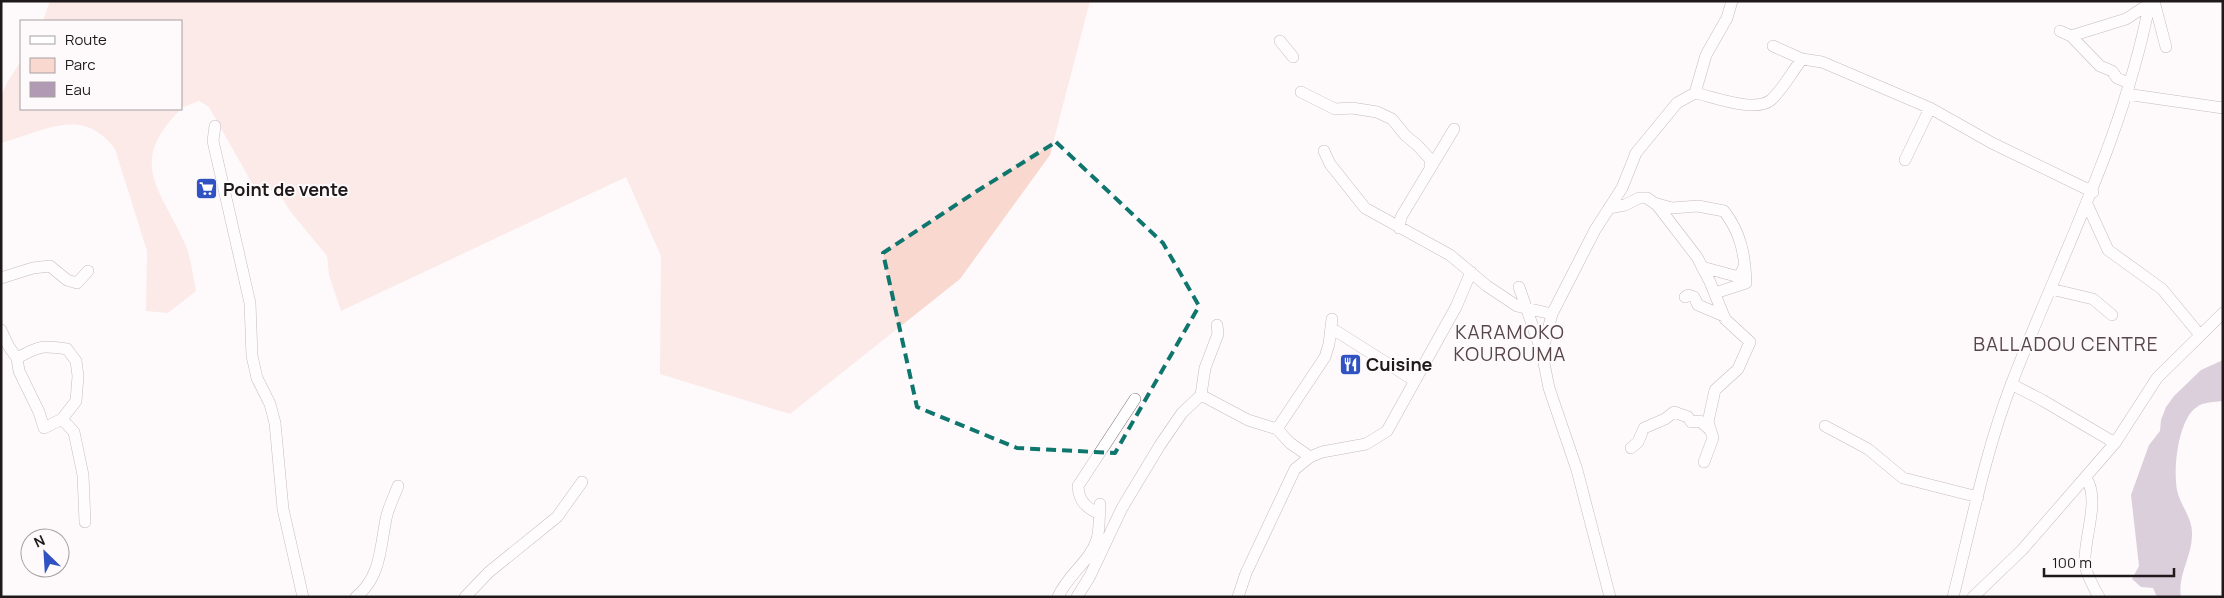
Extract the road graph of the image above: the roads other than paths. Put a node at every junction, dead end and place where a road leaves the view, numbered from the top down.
1 (1732, 1) edge
2 (2151, 2) edge
3 (2060, 31) dead end
4 (2071, 36) junction
5 (1280, 41) dead end
6 (1773, 46) dead end
7 (2166, 46) dead end
8 (1293, 57) dead end
9 (1802, 59) junction
10 (2128, 89) junction
11 (1301, 92) dead end
12 (1695, 93) junction
13 (1930, 108) junction
14 (2223, 108) edge
15 (215, 126) dead end
16 (1454, 129) dead end
17 (1324, 151) dead end
18 (1905, 160) dead end
19 (1430, 169) junction
20 (2093, 192) junction
21 (1654, 203) junction
22 (2087, 204) junction
23 (1609, 208) junction
24 (1399, 228) junction
25 (1745, 265) junction
26 (1702, 267) junction
27 (88, 271) dead end
28 (1471, 272) junction
29 (1, 278) edge
30 (1519, 287) dead end
31 (2051, 289) junction
32 (1715, 293) junction
33 (1684, 297) dead end
34 (1526, 308) junction
35 (2223, 313) edge
36 (1552, 314) junction
37 (2112, 315) dead end
38 (1724, 316) junction
39 (1332, 319) dead end
40 (1217, 325) dead end
41 (1, 330) edge
42 (1336, 332) dead end
43 (2200, 335) junction
44 (1542, 353) junction
45 (18, 358) junction
46 (1415, 381) junction
47 (2011, 384) junction
48 (1201, 395) junction
49 (1135, 399) dead end
50 (62, 419) junction
51 (1825, 426) dead end
52 (1277, 429) junction
53 (1710, 430) junction
54 (2115, 443) junction
55 (1631, 448) dead end
56 (1310, 456) junction
57 (1704, 462) dead end
58 (2086, 478) junction
59 (582, 482) dead end
60 (398, 486) dead end
61 (1978, 497) junction
62 (85, 522) dead end
63 (303, 597) edge
64 (356, 597) edge
65 (465, 597) edge
66 (1058, 597) edge
67 (1077, 597) edge
68 (1238, 597) edge
69 (1610, 597) edge
70 (1954, 597) edge
71 (1974, 597) edge
72 (2099, 597) edge

1 - 12 street
2 - 4 street
2 - 7 street
2 - 10 street
3 - 4 street
4 - 10 street
5 - 8 street
6 - 9 street
9 - 12 street
9 - 13 street
10 - 14 street
10 - 20 street
11 - 19 street
12 - 23 street
13 - 18 street
13 - 20 street
15 - 63 street
16 - 19 street
17 - 24 street
19 - 24 street
20 - 22 street
21 - 23 street
21 - 25 street
21 - 26 street
22 - 31 street
22 - 43 street
23 - 36 street
24 - 28 street
25 - 26 street
25 - 32 street
26 - 32 street
27 - 29 street
28 - 34 street
28 - 46 street
30 - 34 street
31 - 37 street
31 - 47 street
32 - 38 street
33 - 38 street
34 - 36 street
34 - 44 street
35 - 43 street
36 - 44 street
38 - 53 street
39 - 52 street
40 - 48 street
41 - 45 street
42 - 46 street
43 - 54 street
44 - 69 street
45 - 50 street
45 - 50 street
46 - 56 street
47 - 54 street
47 - 61 street
48 - 52 street
48 - 67 street
49 - 66 street
50 - 62 street
51 - 61 street
52 - 56 street
53 - 55 street
53 - 57 street
54 - 58 street
56 - 68 street
58 - 71 street
58 - 72 street
59 - 65 street
60 - 64 street
61 - 70 street

